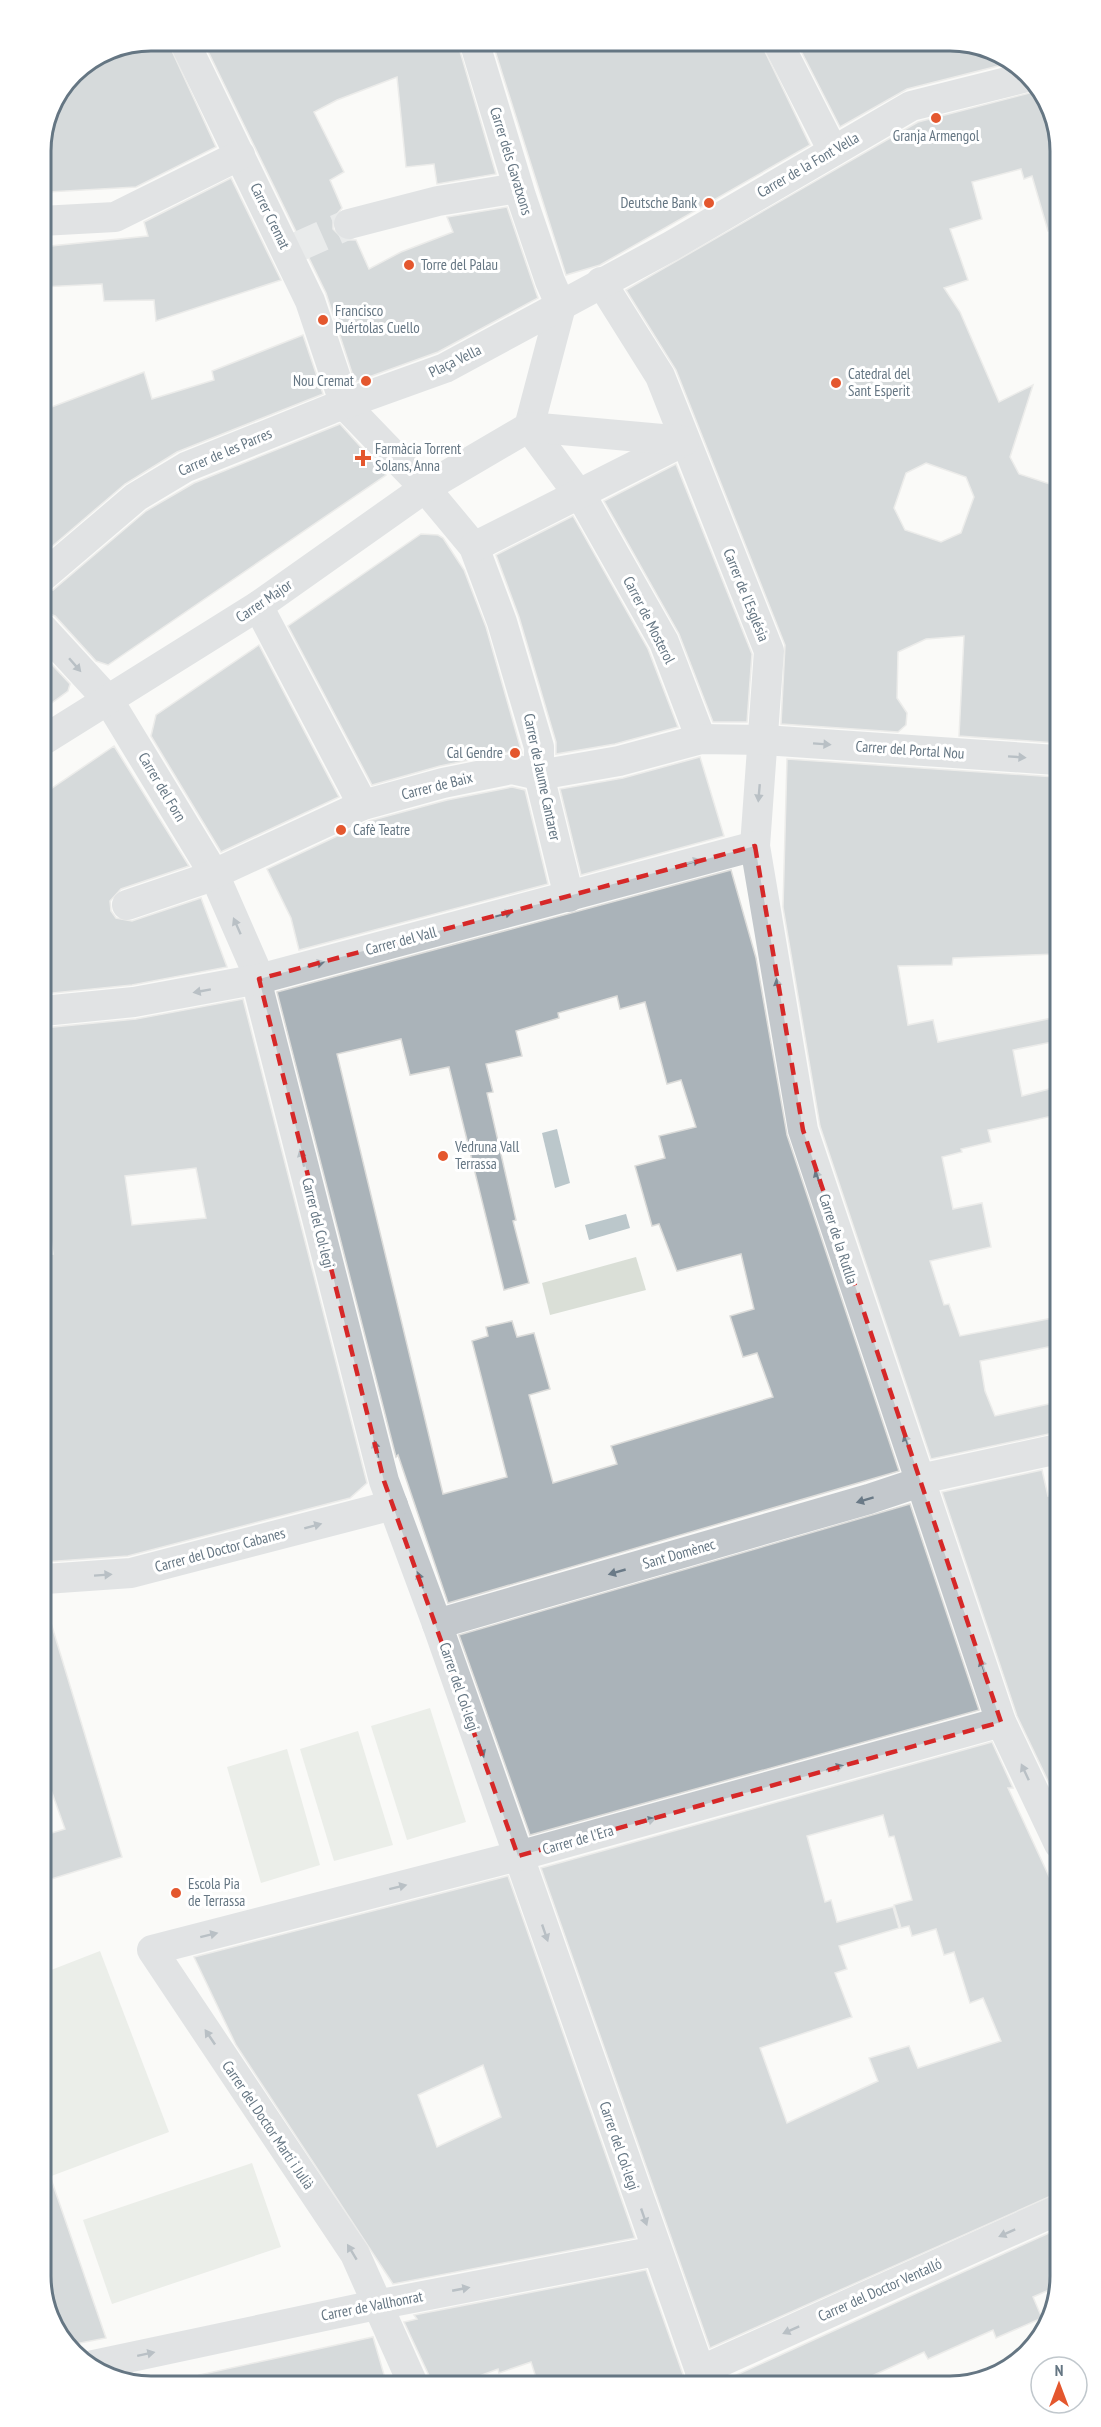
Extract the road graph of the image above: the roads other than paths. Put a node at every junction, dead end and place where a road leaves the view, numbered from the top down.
1 (189, 51) edge
2 (477, 51) edge
3 (782, 51) edge
4 (1019, 79) edge
5 (833, 151) junction
6 (240, 155) junction
7 (518, 188) junction
8 (51, 220) edge
9 (349, 224) tunnel mouth
10 (601, 282) junction
11 (555, 293) junction
12 (340, 403) junction
13 (529, 427) junction
14 (687, 448) junction
15 (420, 492) junction
16 (582, 500) junction
17 (474, 547) junction
18 (51, 569) edge
19 (258, 606) junction
20 (51, 639) edge
21 (111, 713) junction
22 (51, 737) edge
23 (701, 739) junction
24 (764, 740) junction
25 (1050, 760) edge
26 (539, 776) junction
27 (363, 805) junction
28 (754, 846) junction
29 (214, 874) junction
30 (569, 897) junction
31 (127, 905) dead end
32 (259, 979) junction
33 (51, 1010) edge
34 (1050, 1451) edge
35 (920, 1482) junction
36 (393, 1505) junction
37 (51, 1579) edge
38 (439, 1629) junction
39 (1001, 1722) junction
40 (1050, 1818) edge
41 (518, 1856) junction
42 (152, 1950) joint
43 (1050, 2214) edge
44 (656, 2251) junction
45 (376, 2305) junction
46 (102, 2363) edge
47 (409, 2376) edge
48 (702, 2376) edge
49 (704, 2376) edge

1 - 6 street, Carrer Cremat
2 - 7 street, Carrer dels Gavatxons
3 - 5 street
4 - 5 street, Carrer de la Font Vella
5 - 10 street, Carrer de la Font Vella
6 - 8 street
6 - 12 street, Carrer Cremat
7 - 9 street
7 - 11 street, Carrer dels Gavatxons
10 - 11 street, Plaça Vella
10 - 14 street
11 - 12 street, Plaça Vella
11 - 13 street
12 - 15 street
12 - 18 street, Carrer de les Parres
13 - 14 street
13 - 15 street
13 - 16 street
14 - 16 street
14 - 24 street, Carrer de l'Església
15 - 17 street
15 - 19 street, Carrer Major
16 - 17 street
16 - 23 street, Carrer de Mosterol
17 - 26 street, Carrer de Jaume Cantarer
19 - 21 street, Carrer Major
19 - 27 street
20 -> 21 street, Carrer del Forn
21 - 22 street, Carrer Major
21 - 29 street, Carrer del Forn
23 - 24 street, Carrer de Baix
23 - 26 street, Carrer de Baix
24 -> 25 street, Carrer del Portal Nou
24 -> 28 street, Carrer de la Rutlla
26 - 27 street, Carrer de Baix
26 - 30 street, Carrer de Jaume Cantarer
27 - 29 street, Carrer de Baix
30 -> 28 street, Carrer del Vall
35 -> 28 street, Carrer de la Rutlla
29 - 31 street, Carrer de Baix
32 -> 29 street, Carrer del Forn
32 -> 30 street, Carrer del Vall
32 -> 33 street, Carrer del Vall
36 -> 32 street, Carrer del Col·legi
34 - 35 street, Sant Domènec
35 -> 38 street, Sant Domènec
39 -> 35 street, Carrer de la Rutlla
37 -> 36 street, Carrer del Doctor Cabanes
38 -> 36 street, Carrer del Col·legi
38 -> 41 street, Carrer del Col·legi
40 -> 39 street, Carrer de la Rutlla
41 -> 39 street, Carrer de l'Era
42 -> 41 street, Carrer de l'Era
41 -> 44 street, Carrer del Col·legi
45 -> 42 street, Carrer del Doctor Martí i Julià
43 -> 49 street, Carrer del Doctor Ventalló
45 -> 44 street, Carrer de Vallhonrat
44 - 48 street, Carrer del Col·legi
46 -> 45 street, Carrer de Vallhonrat
45 - 47 street, Carrer del Doctor Martí i Julià

